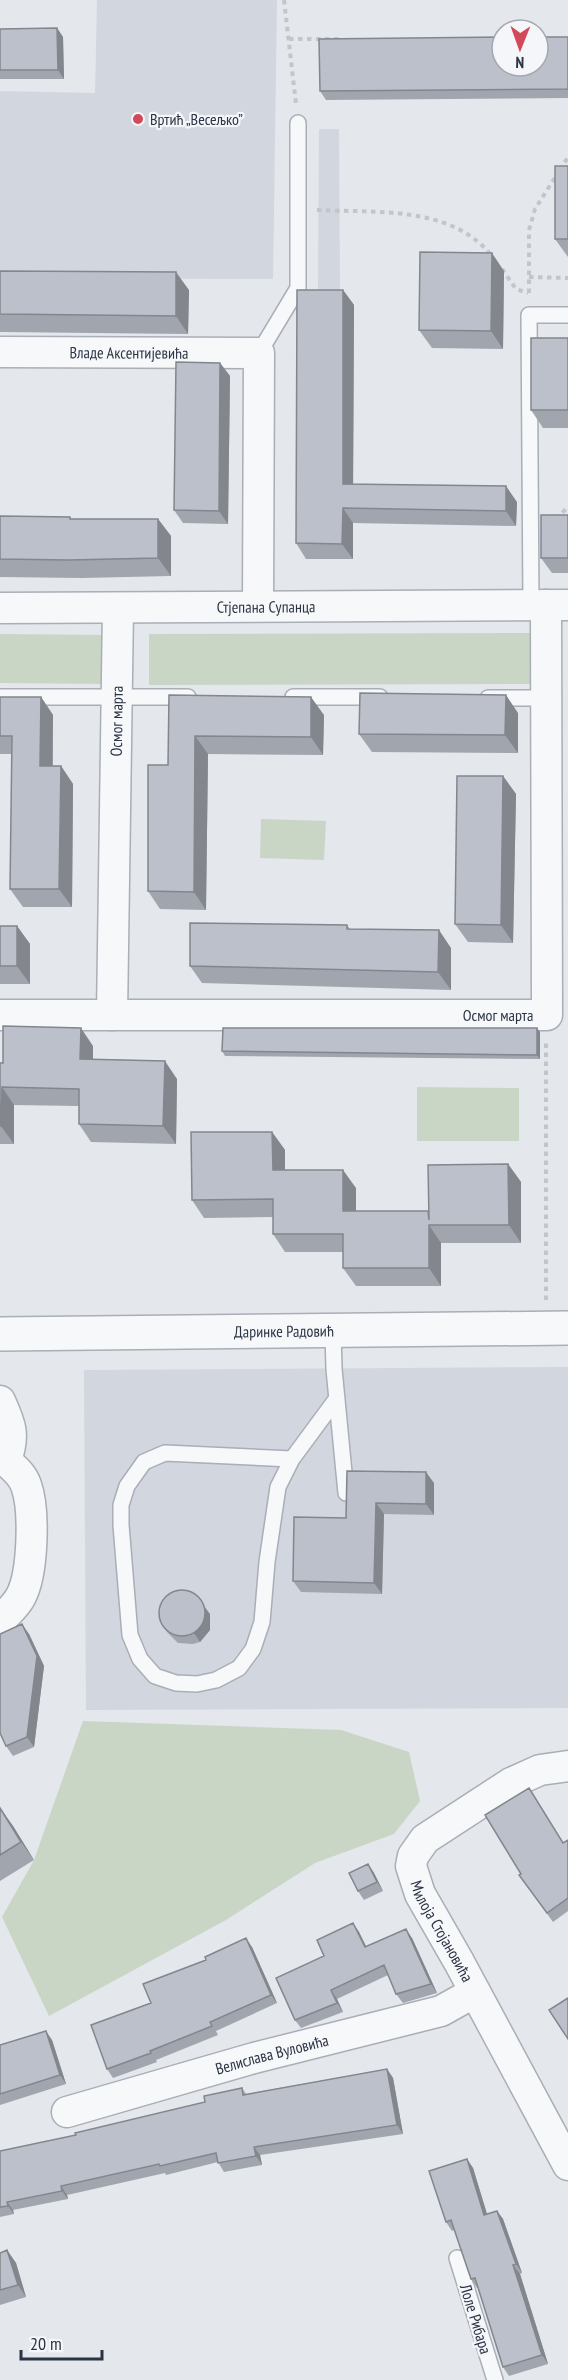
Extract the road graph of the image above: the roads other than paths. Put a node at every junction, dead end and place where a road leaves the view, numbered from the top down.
1 (298, 123) road end
2 (568, 315) edge
3 (0, 352) edge
4 (259, 353) junction
5 (548, 605) edge
6 (258, 606) junction
7 (0, 608) edge
8 (118, 608) junction
9 (0, 697) edge
10 (118, 697) junction
11 (201, 697) edge
12 (272, 697) edge
13 (391, 697) edge
14 (474, 698) edge
15 (545, 698) junction
16 (112, 1015) junction
17 (0, 1016) edge
18 (557, 1328) edge
19 (333, 1332) junction
20 (0, 1335) edge
21 (337, 1398) junction
22 (0, 1401) edge
23 (292, 1459) junction
24 (3, 1464) edge
25 (346, 1492) edge
26 (0, 1621) edge
27 (568, 1766) edge
28 (475, 1992) junction
29 (68, 2112) dead end
30 (568, 2165) edge
31 (457, 2258) edge
32 (495, 2380) edge

1 - 4 lane
2 - 5 lane
3 - 4 street, Владе Аксентијевића
4 - 6 street
5 - 6 street, Стјепана Супанца
5 - 15 street, Осмог марта
6 - 8 street, Стјепана Супанца
7 - 8 street, Стјепана Супанца
8 - 10 street, Осмог марта
9 - 10 lane
10 - 11 lane
10 - 16 street, Осмог марта
12 - 13 lane
14 - 15 lane
15 - 16 street, Осмог марта
16 - 17 street, Осмог марта
18 - 19 street, Даринке Радовић
19 - 20 street, Даринке Радовић
19 - 21 lane
21 - 23 lane
21 - 25 lane
22 - 24 street
23 - 23 lane
24 - 26 street
27 - 28 street, Милоја Стојановића
28 - 29 street, Велислава Вуловића
28 - 30 street, Милоја Стојановића
31 - 32 lane, Лоле Рибара

